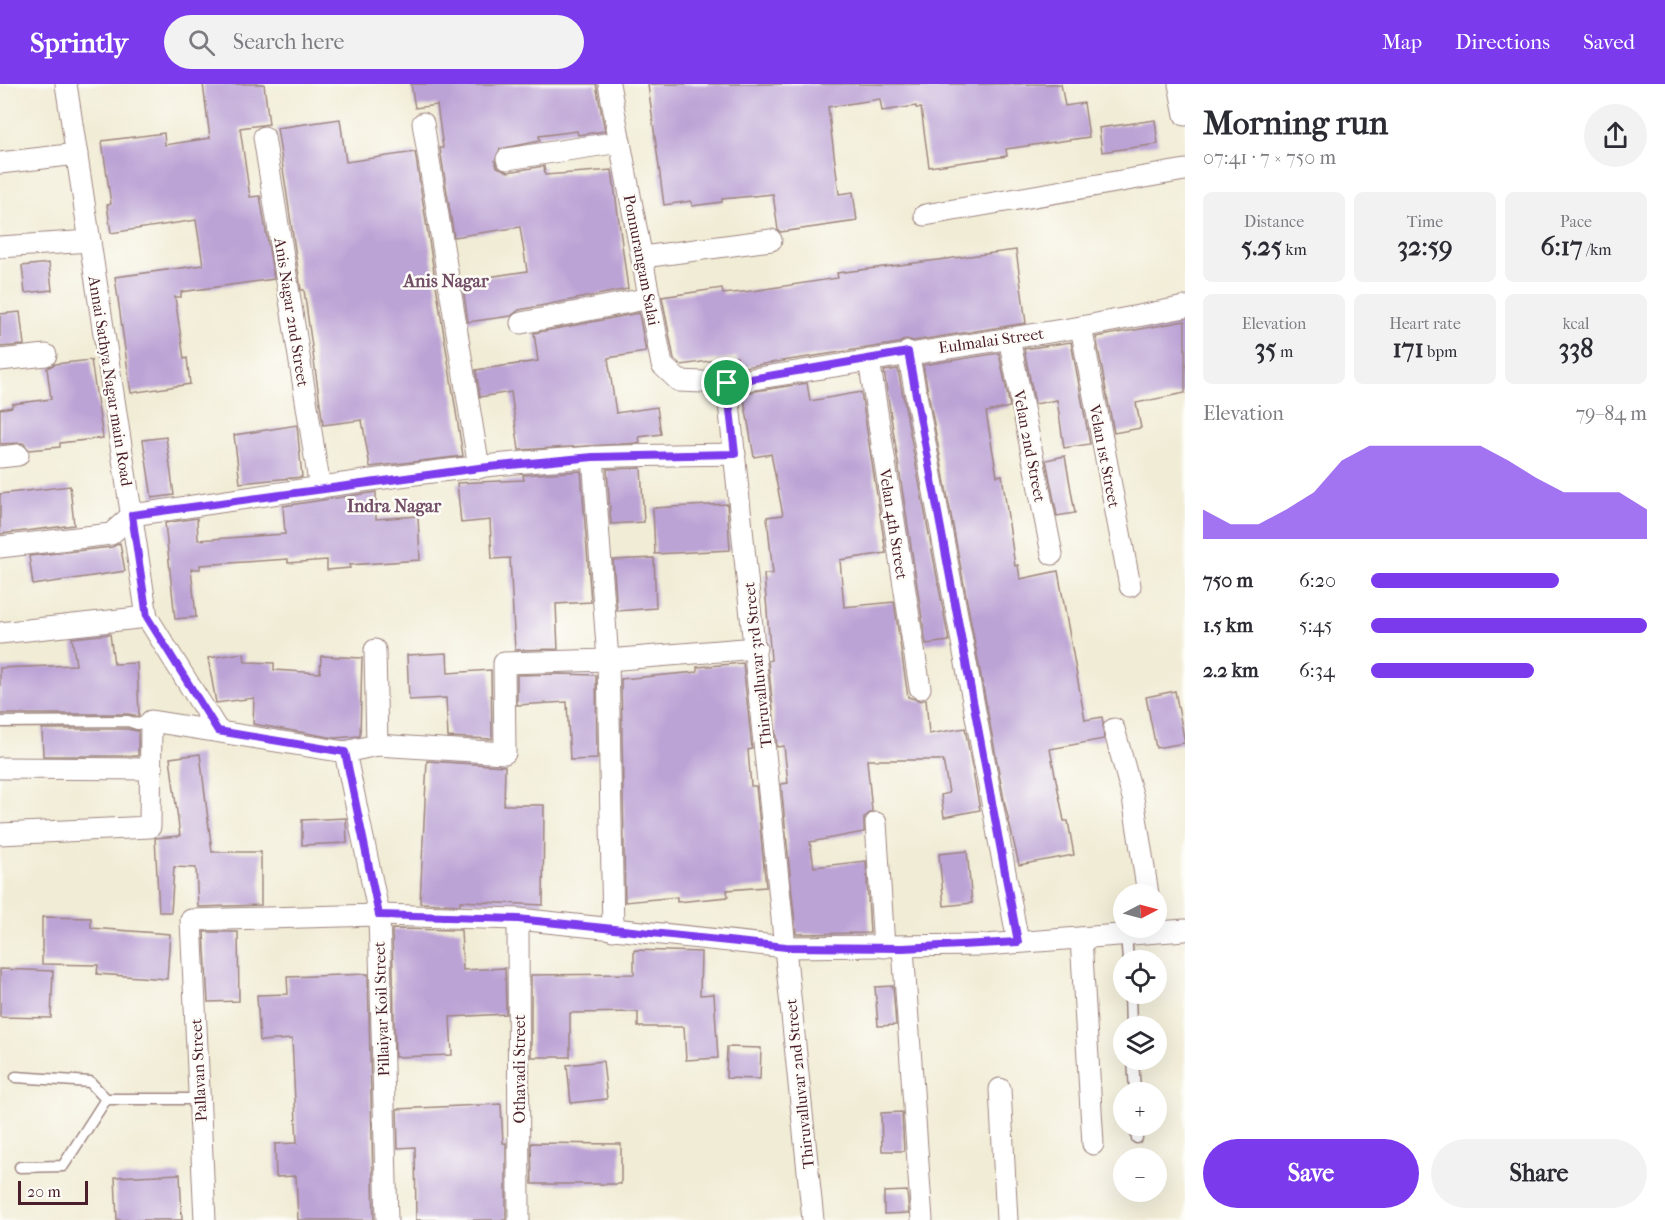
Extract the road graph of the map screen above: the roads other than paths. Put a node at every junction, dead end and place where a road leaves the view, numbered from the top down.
1 (66, 84) edge
2 (609, 84) edge
3 (1179, 84) edge
4 (1185, 115) edge
5 (423, 123) dead end
6 (264, 136) dead end
7 (620, 142) junction
8 (76, 154) junction
9 (507, 159) dead end
10 (0, 163) edge
11 (1185, 170) edge
12 (925, 215) dead end
13 (771, 240) dead end
14 (90, 241) junction
15 (0, 247) edge
16 (643, 256) junction
17 (650, 298) junction
18 (1185, 307) edge
19 (521, 323) dead end
20 (1081, 327) junction
21 (1008, 338) junction
22 (908, 352) junction
23 (46, 355) dead end
24 (0, 360) edge
25 (869, 360) junction
26 (727, 383) junction
27 (735, 454) junction
28 (593, 457) junction
29 (479, 468) junction
30 (320, 488) junction
31 (132, 515) junction
32 (0, 547) edge
33 (1052, 554) dead end
34 (1130, 586) dead end
35 (147, 617) junction
36 (0, 633) edge
37 (756, 648) junction
38 (375, 650) dead end
39 (608, 660) junction
40 (920, 688) dead end
41 (0, 722) edge
42 (151, 722) junction
43 (1114, 729) dead end
44 (218, 731) junction
45 (377, 745) junction
46 (345, 752) junction
47 (0, 768) edge
48 (152, 769) junction
49 (876, 824) dead end
50 (0, 834) edge
51 (1146, 884) edge
52 (379, 915) junction
53 (518, 919) junction
54 (1167, 929) edge
55 (612, 930) junction
56 (1185, 930) edge
57 (1113, 935) edge
58 (1081, 938) junction
59 (1018, 942) junction
60 (786, 947) junction
61 (894, 948) junction
62 (16, 1077) dead end
63 (1000, 1089) dead end
64 (106, 1099) junction
65 (199, 1099) junction
66 (1093, 1144) dead end
67 (20, 1167) dead end
68 (205, 1220) edge
69 (387, 1220) edge
70 (519, 1220) edge
71 (813, 1220) edge
72 (922, 1220) edge
73 (1007, 1220) edge

1 - 8 street, Annai Sathya Nagar main Road
2 - 7 street, Ponnurangam Salai
3 - 4 street
5 - 29 street
6 - 30 street, Anis Nagar 2nd Street
7 - 9 street
7 - 16 street, Ponnurangam Salai
8 - 10 street
8 - 14 street, Annai Sathya Nagar main Road
11 - 12 street
13 - 16 street
14 - 15 street
14 - 31 street, Annai Sathya Nagar main Road
16 - 17 street, Ponnurangam Salai
17 - 19 street
17 - 26 street, Ponnurangam Salai
18 - 20 street, Eulmalai Street
20 - 21 street, Eulmalai Street
20 - 34 street, Velan 1st Street
21 - 22 street, Eulmalai Street
21 - 33 street, Velan 2nd Street
22 - 25 street, Eulmalai Street
22 - 59 street
23 - 24 street
25 - 26 street, Eulmalai Street
25 - 40 street, Velan 4th Street
26 - 27 street, Thiruvalluvar 3rd Street
27 - 28 street
27 - 37 street, Thiruvalluvar 3rd Street
28 - 29 street
28 - 39 street
29 - 30 street
30 - 31 street
31 - 32 street
31 - 35 street, Annai Sathya Nagar main Road
35 - 36 street
35 - 44 street, Annai Sathya Nagar main Road
37 - 39 street
37 - 60 street, Thiruvalluvar 3rd Street
38 - 45 street
39 - 45 street
39 - 55 street
41 - 42 lane
42 - 44 street
42 - 48 street
43 - 51 street
44 - 46 street
45 - 46 street
46 - 52 street, Pillaiyar Koil Street
47 - 48 street
48 - 50 street
49 - 61 street
52 - 53 street
52 - 65 street, Pallavan Street
52 - 69 street, Pillaiyar Koil Street
53 - 55 street
53 - 70 street, Othavadi Street
54 - 56 street
55 - 60 street
57 - 58 street
58 - 59 street
58 - 66 street
59 - 61 street
60 - 61 street
60 - 71 street, Thiruvalluvar 2nd Street
61 - 72 street
62 - 64 lane
63 - 73 street
64 - 65 lane
64 - 67 lane
65 - 68 street, Pallavan Street

